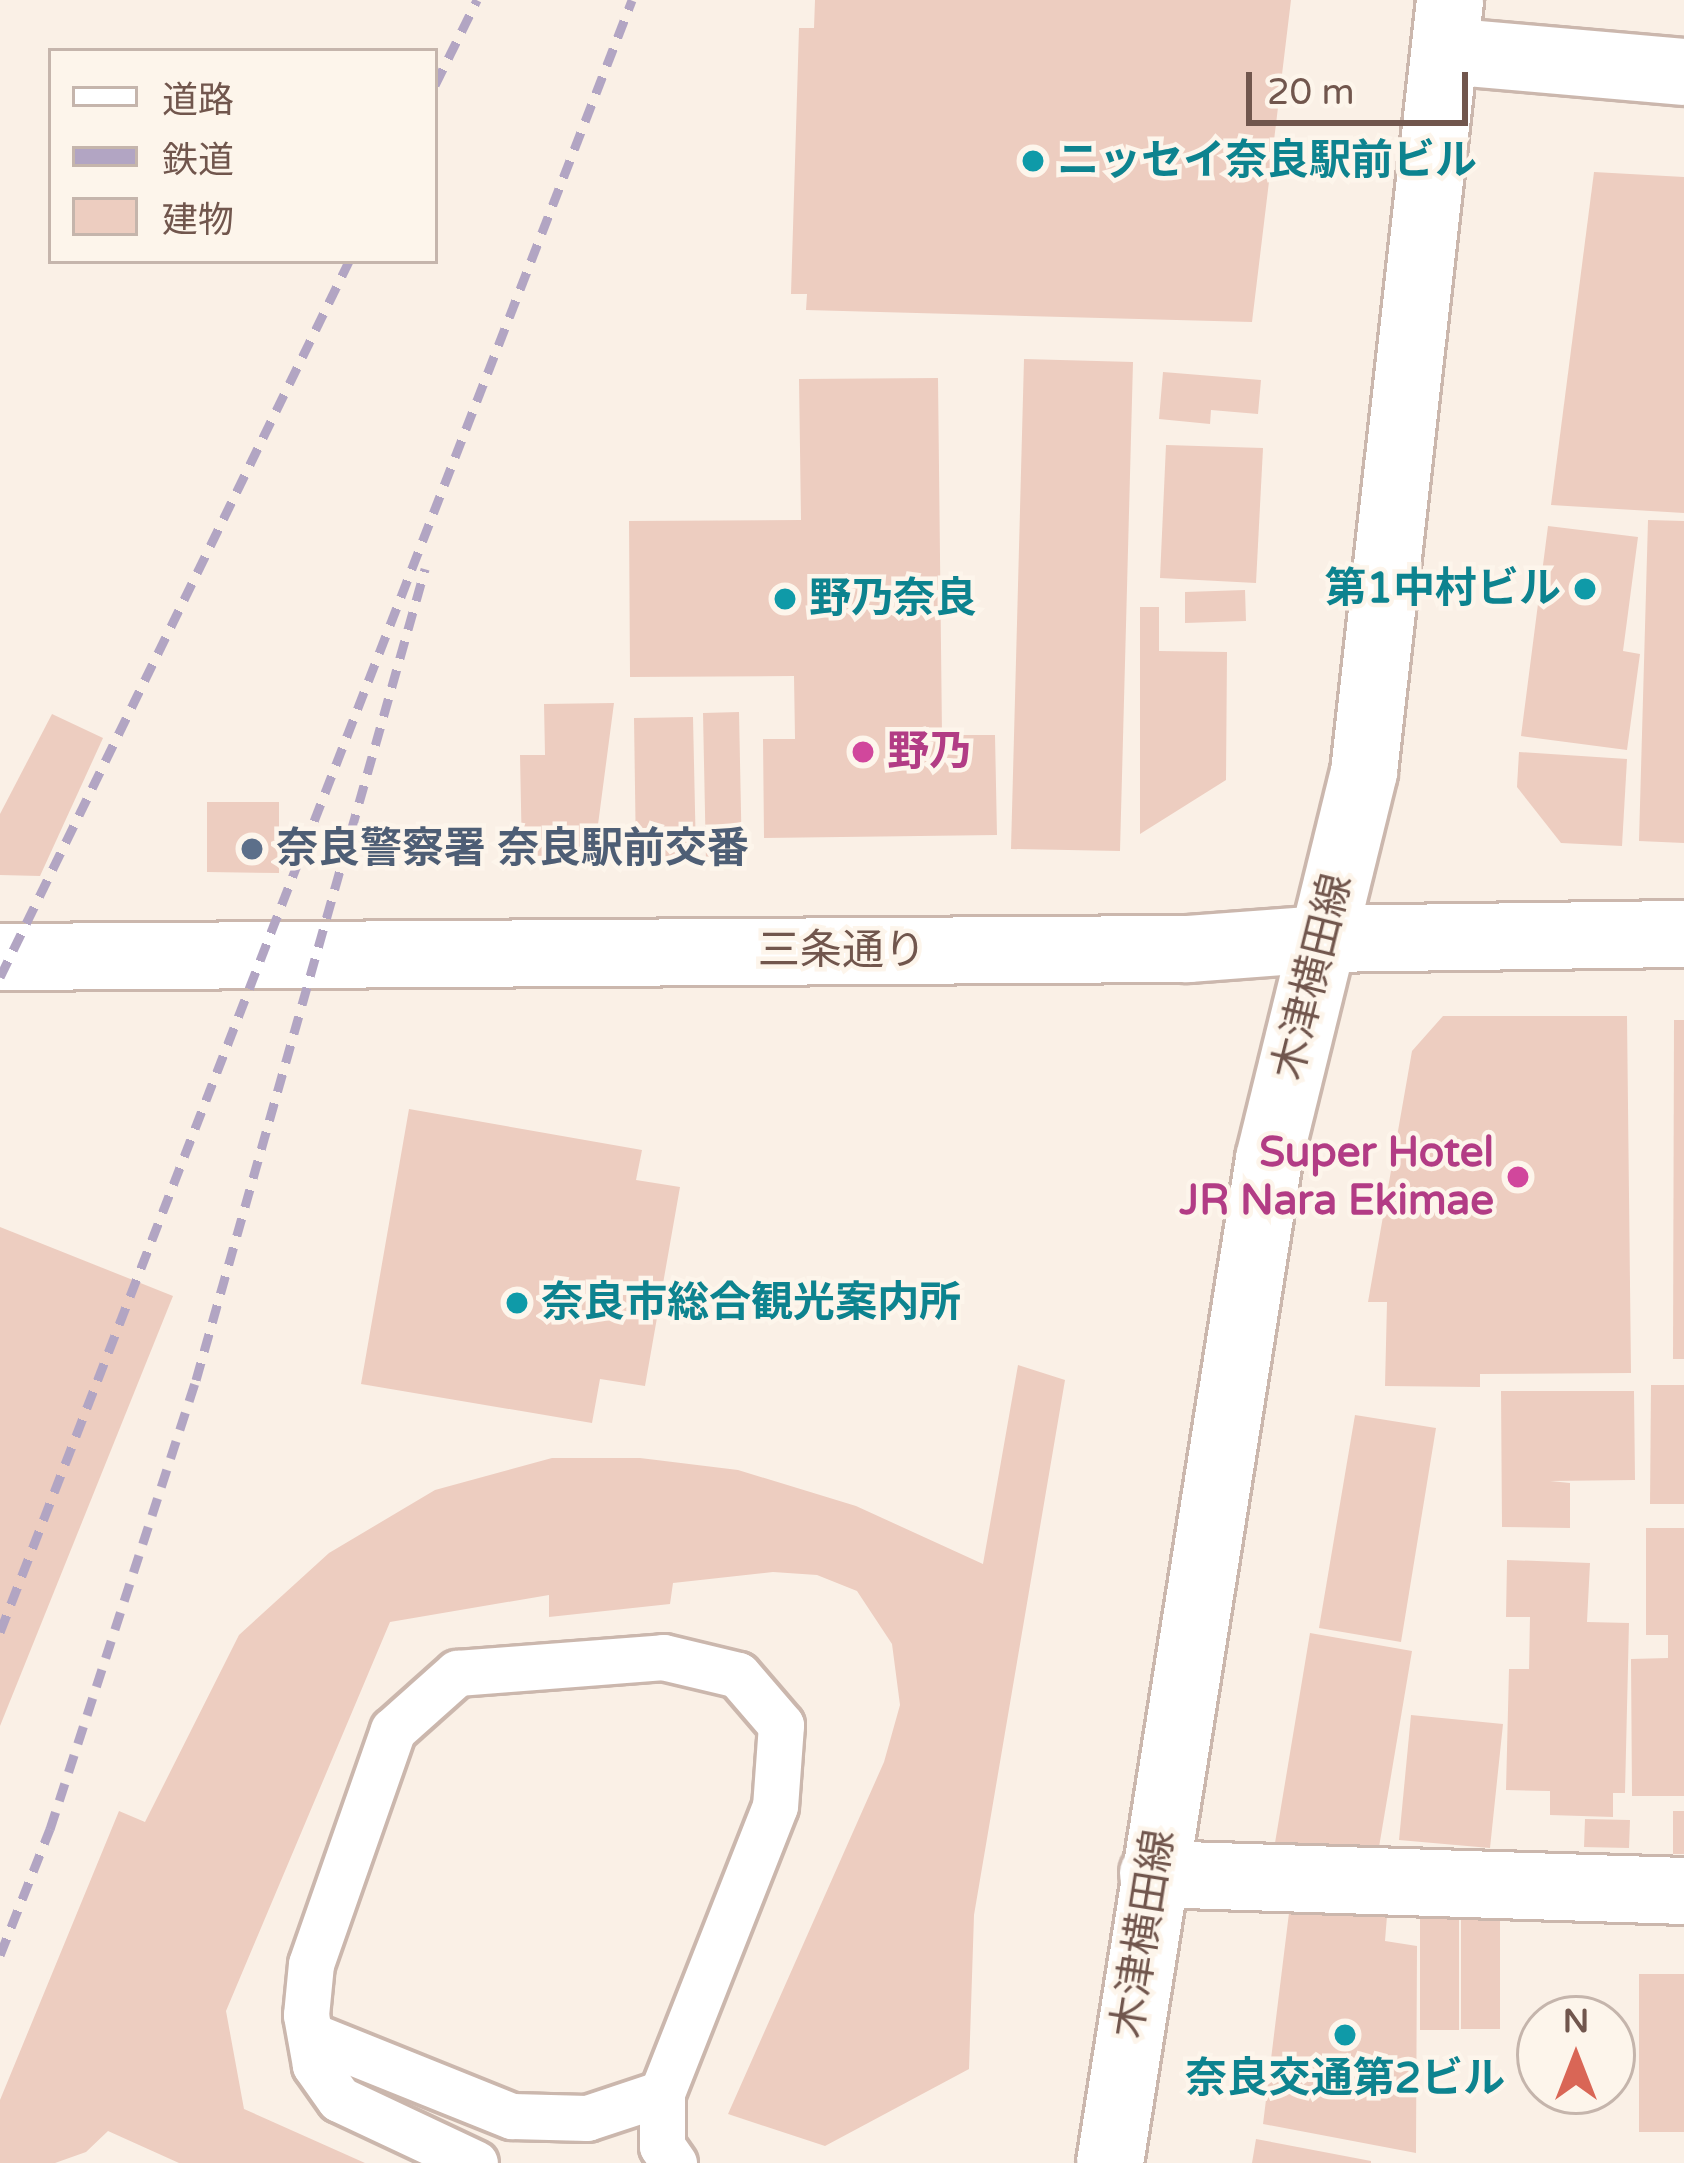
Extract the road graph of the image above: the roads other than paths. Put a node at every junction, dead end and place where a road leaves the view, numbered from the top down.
1 (1447, 25) edge
2 (1684, 72) edge
3 (1684, 934) edge
4 (1321, 939) junction
5 (0, 957) edge
6 (1153, 1874) junction
7 (1684, 1891) edge
8 (310, 2035) junction
9 (662, 2093) junction
10 (475, 2163) edge
11 (674, 2163) edge
12 (1109, 2163) edge

1 - 2 street
1 - 4 street, 木津横田線
3 - 4 street, 三条通り
4 - 5 street, 三条通り
4 - 6 street, 木津横田線
6 - 7 street
6 - 12 street, 木津横田線
8 - 9 lane
8 - 9 lane
8 - 10 lane
9 - 11 lane

